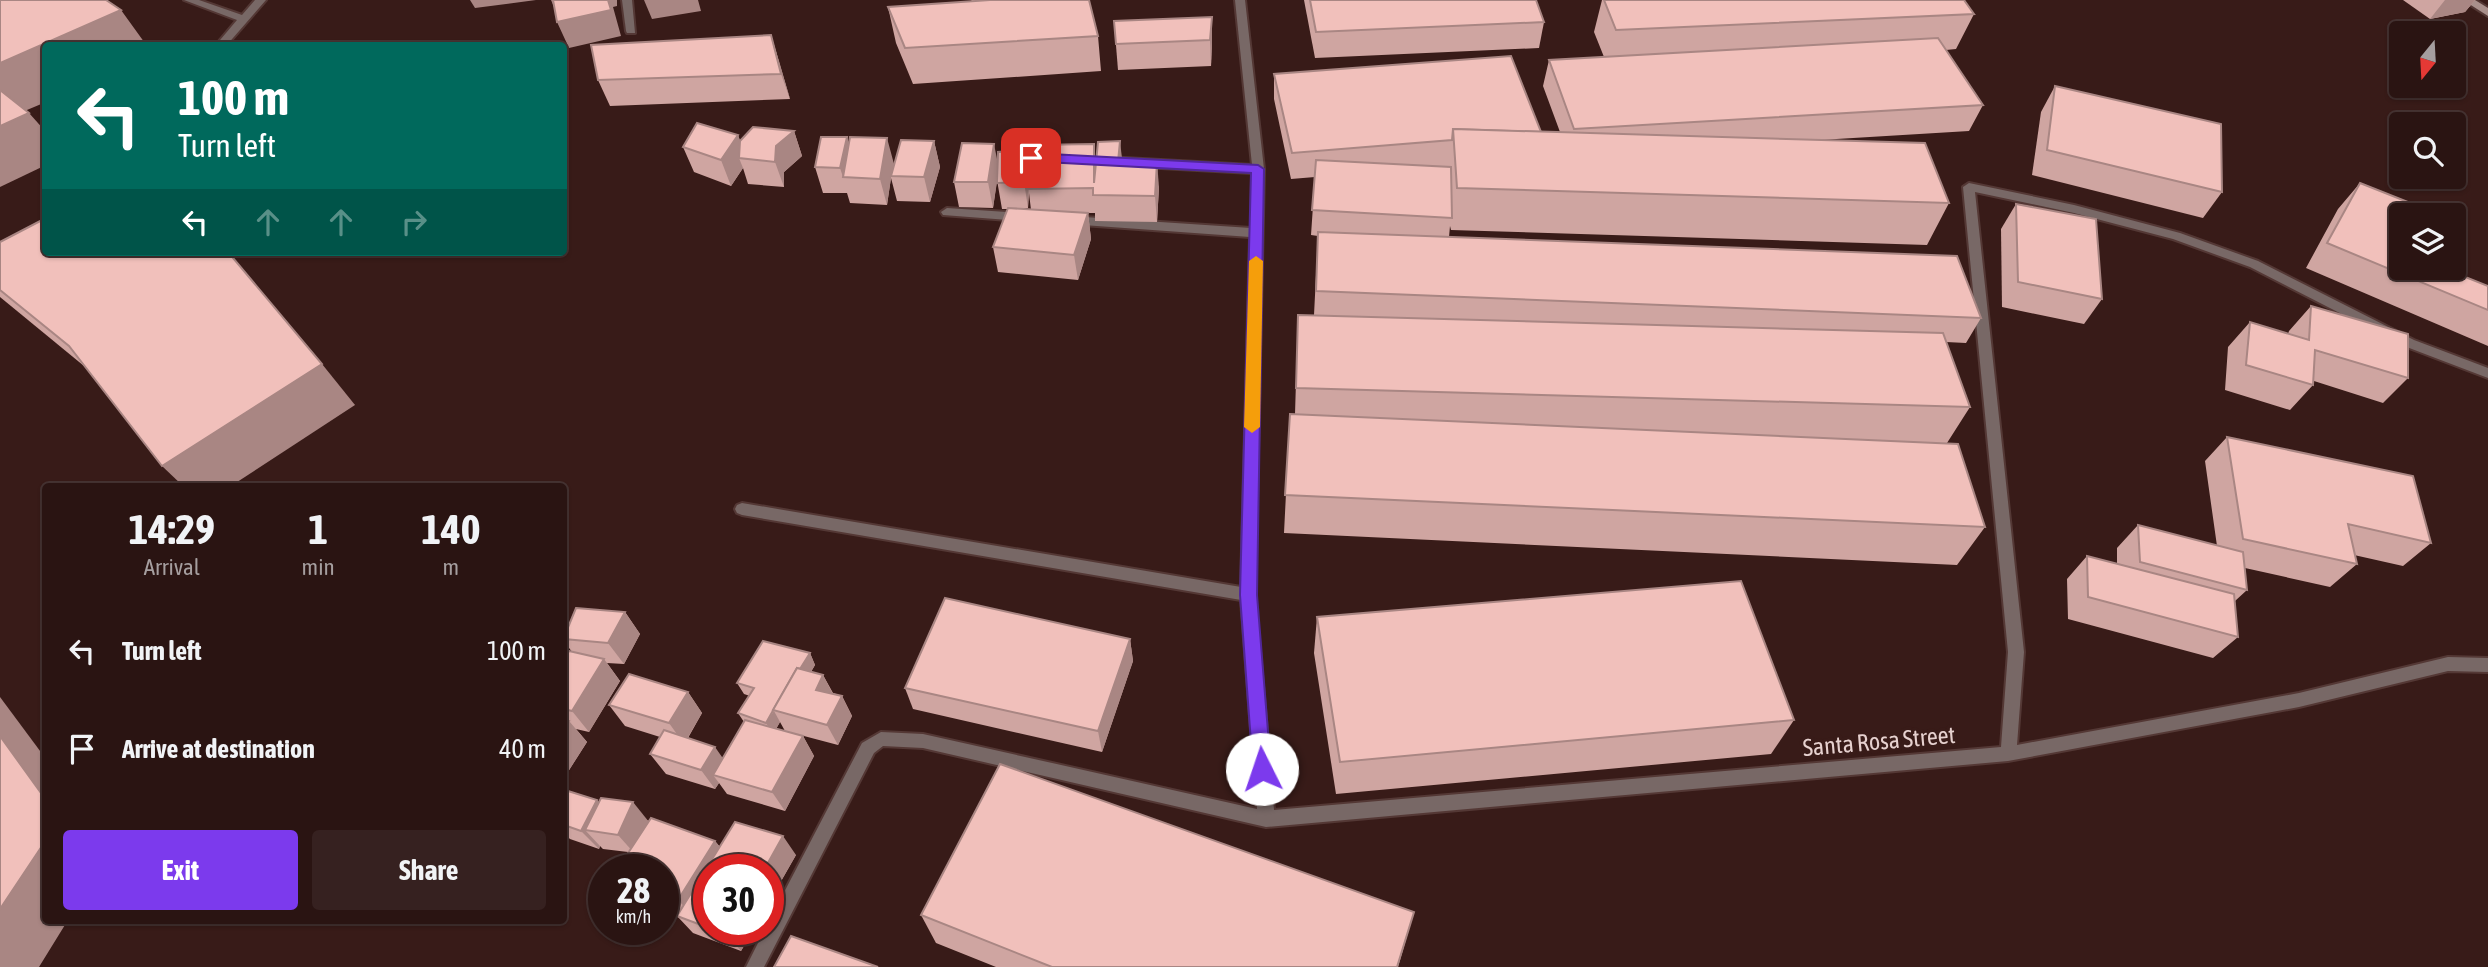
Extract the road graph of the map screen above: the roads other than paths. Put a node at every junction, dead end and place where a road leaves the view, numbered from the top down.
1 (189, 0) edge
2 (261, 0) edge
3 (627, 0) edge
4 (1240, 0) edge
5 (2468, 0) edge
6 (2488, 13) edge
7 (243, 19) junction
8 (631, 31) dead end
9 (223, 42) edge
10 (1088, 160) edge
11 (1258, 169) junction
12 (947, 212) dead end
13 (1041, 218) edge
14 (1054, 219) edge
15 (1256, 233) junction
16 (2488, 373) edge
17 (742, 509) dead end
18 (1248, 595) junction
19 (2488, 665) edge
20 (2008, 754) junction
21 (1266, 819) junction
22 (755, 967) edge

1 - 7 street
2 - 7 street
3 - 8 street
4 - 11 street
5 - 6 street
7 - 9 street
10 - 11 street
11 - 15 street
12 - 13 street
14 - 15 street
15 - 18 street
16 - 20 street
17 - 18 street
18 - 21 street
19 - 20 street, Santa Rosa Street
20 - 21 street, Santa Rosa Street
21 - 22 street, Santa Rosa Street

